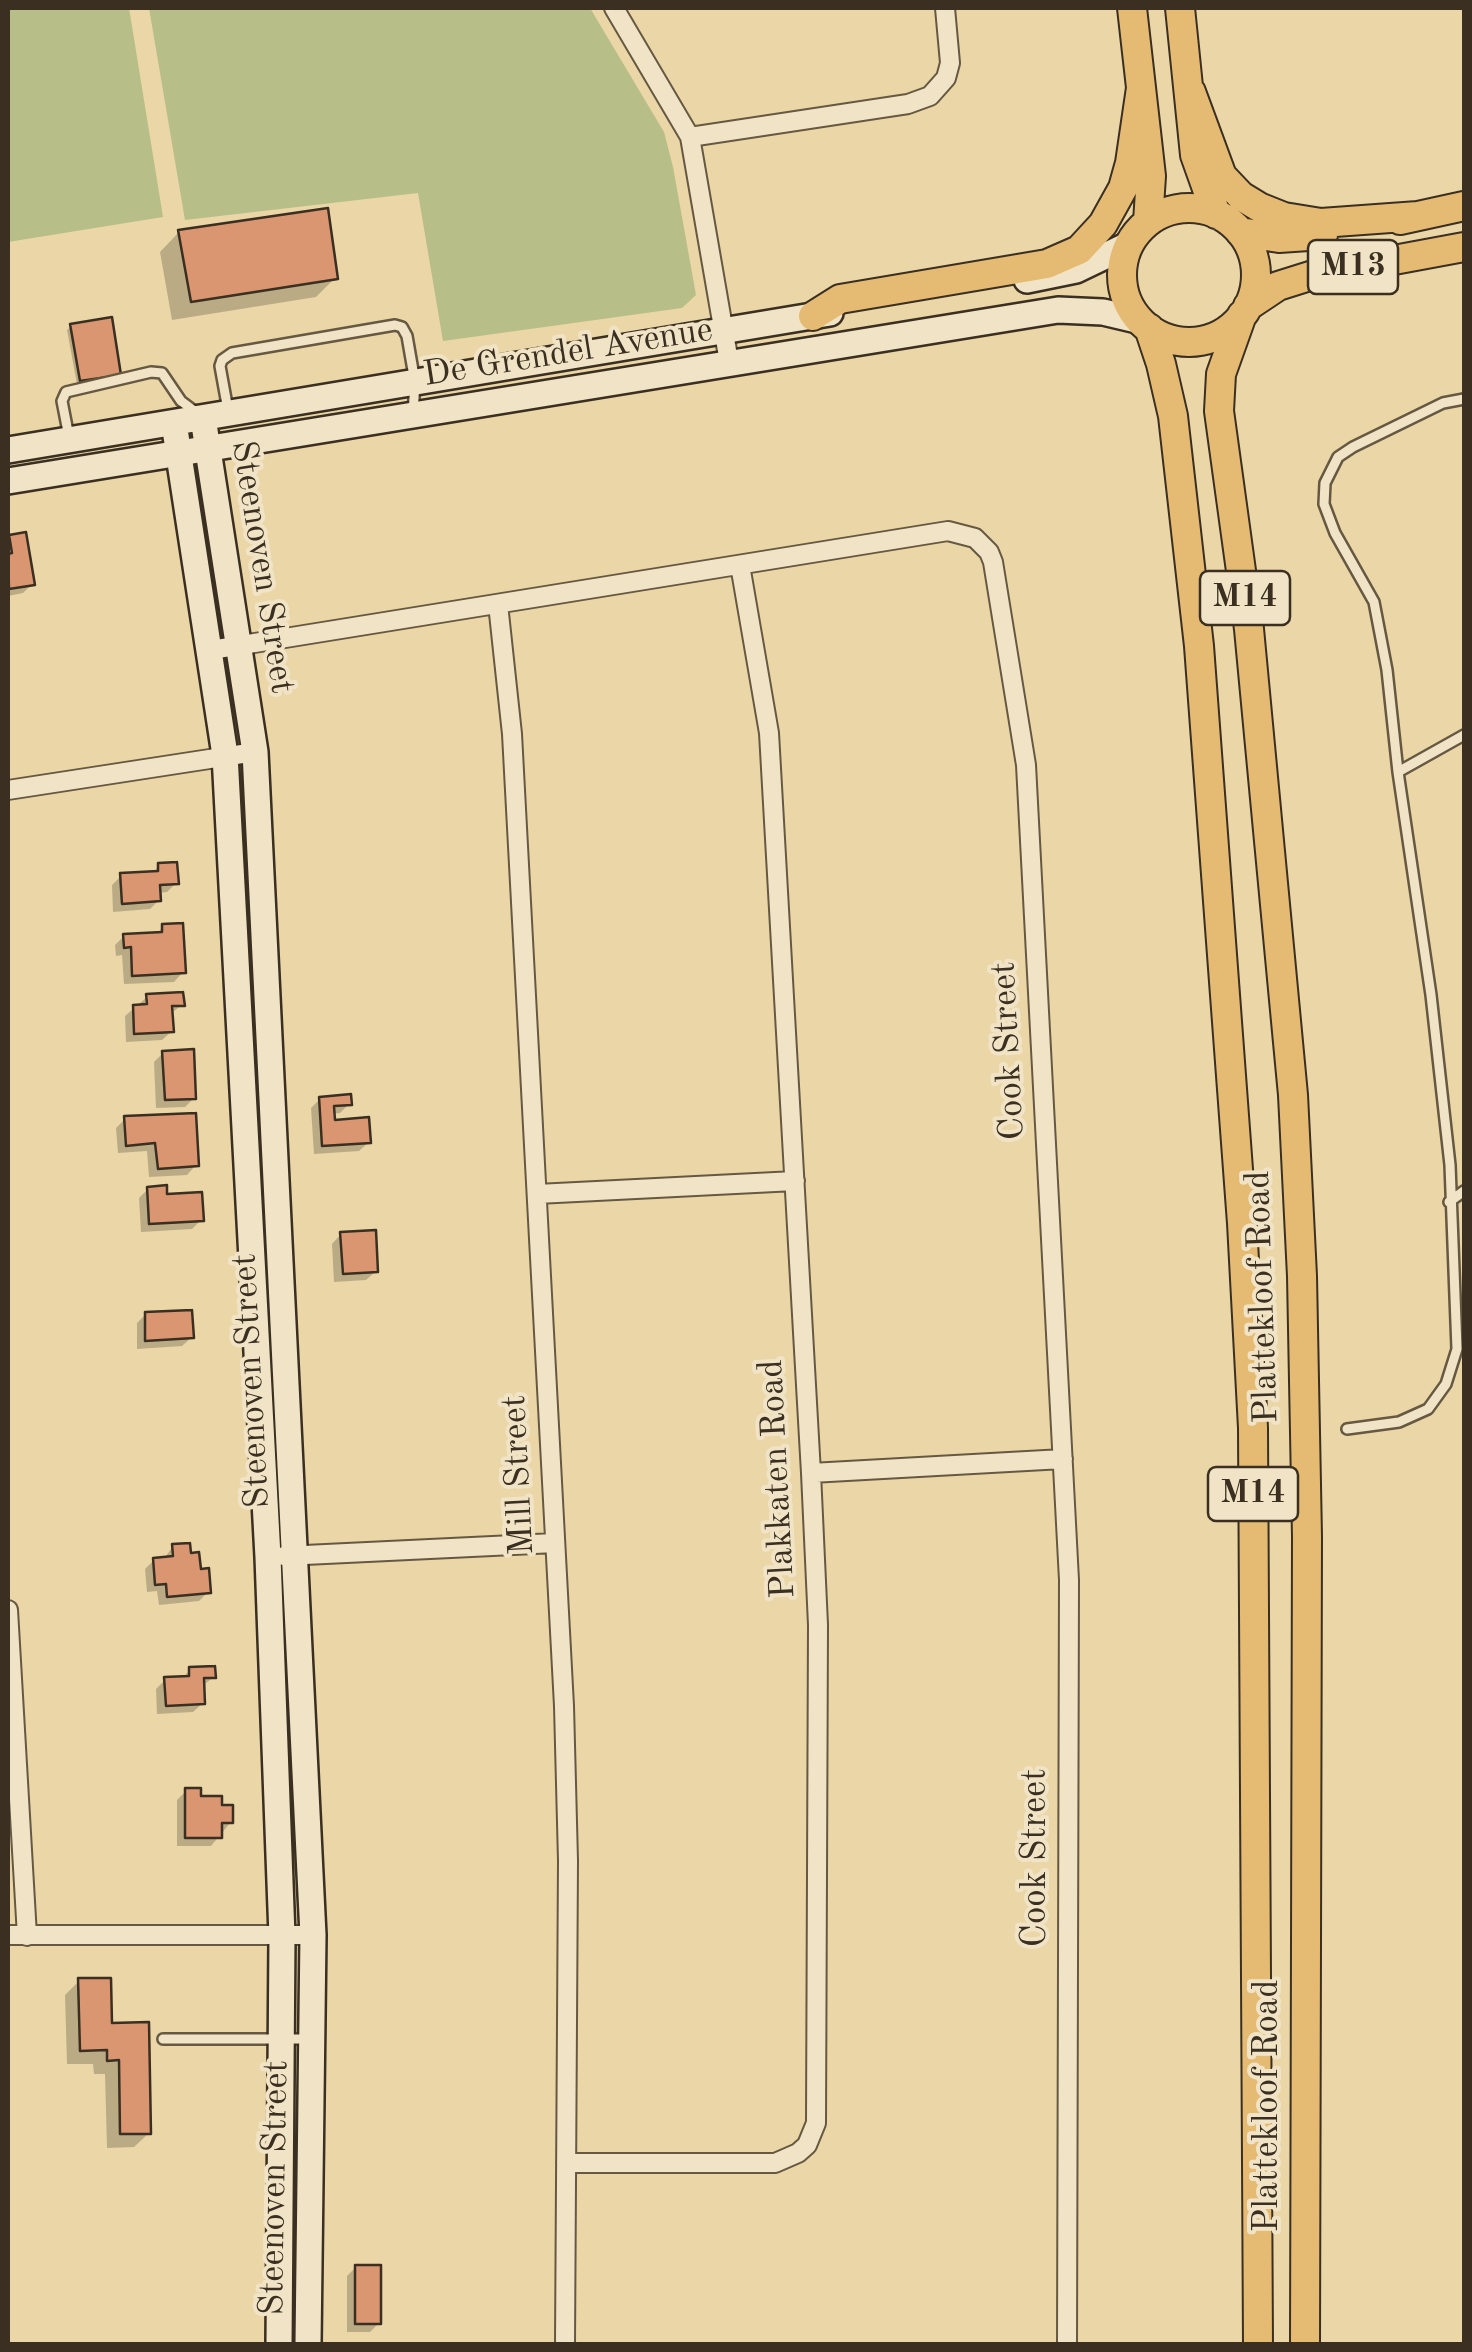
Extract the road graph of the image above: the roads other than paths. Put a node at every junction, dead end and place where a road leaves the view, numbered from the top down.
1 (614, 8) edge
2 (945, 8) edge
3 (1132, 8) edge
4 (1180, 8) edge
5 (1141, 88) junction
6 (1191, 92) junction
7 (690, 138) junction
8 (1464, 206) edge
9 (1216, 214) junction
10 (1418, 216) junction
11 (1240, 232) junction
12 (1139, 233) junction
13 (1464, 247) edge
14 (1245, 311) junction
15 (813, 316) junction
16 (1145, 324) junction
17 (725, 331) junction
18 (730, 362) junction
19 (414, 382) junction
20 (1464, 399) edge
21 (177, 412) junction
22 (413, 414) junction
23 (216, 415) junction
24 (70, 440) junction
25 (208, 448) junction
26 (8, 450) edge
27 (178, 453) junction
28 (8, 481) edge
29 (740, 565) junction
30 (498, 604) junction
31 (240, 645) junction
32 (210, 650) junction
33 (1464, 735) edge
34 (254, 752) junction
35 (225, 756) junction
36 (1398, 772) junction
37 (8, 790) edge
38 (794, 1181) junction
39 (1464, 1192) edge
40 (537, 1194) junction
41 (1450, 1202) junction
42 (1348, 1429) dead end
43 (1062, 1459) junction
44 (811, 1473) junction
45 (555, 1542) junction
46 (296, 1556) junction
47 (268, 1557) junction
48 (8, 1610) edge
49 (8, 1935) edge
50 (312, 1935) junction
51 (27, 1936) junction
52 (282, 1936) junction
53 (163, 2039) dead end
54 (282, 2039) junction
55 (312, 2039) junction
56 (566, 2164) junction
57 (278, 2344) edge
58 (308, 2344) edge
59 (565, 2344) edge
60 (1066, 2344) edge
61 (1258, 2344) edge
62 (1305, 2344) edge

1 - 7 street
2 - 7 street
3 - 5 main road, Plattekloof Road / M14
4 - 6 main road
5 - 12 main road, Plattekloof Road / M14
5 - 15 main road
6 - 9 main road
6 - 10 main road
7 - 17 street
8 - 10 main road, M13
9 - 11 main road
9 - 12 main road
10 - 11 main road, M13
11 - 14 main road, Plattekloof Road / M14
12 - 15 street, De Grendel Avenue
12 - 16 main road, Plattekloof Road / M14
13 - 14 main road, M13
14 - 16 main road
14 - 62 main road, Plattekloof Road / M14
15 - 17 street, De Grendel Avenue
16 - 18 street, De Grendel Avenue
16 - 61 main road, Plattekloof Road / M14
17 - 18 street
17 - 19 street, De Grendel Avenue
18 - 22 street, De Grendel Avenue
19 - 22 lane
19 - 23 street, De Grendel Avenue
19 - 23 lane
20 - 36 lane
21 - 23 street, De Grendel Avenue
21 - 24 street, De Grendel Avenue
21 - 24 lane
21 - 27 street, Steenoven Street
22 - 25 street, De Grendel Avenue
23 - 25 street, Steenoven Street
24 - 26 street, De Grendel Avenue
25 - 27 street, De Grendel Avenue
25 - 31 street, Steenoven Street
27 - 28 street, De Grendel Avenue
27 - 32 street, Steenoven Street
29 - 30 street, Cook Street
29 - 38 street, Plakkaten Road
29 - 43 street, Cook Street
30 - 31 street, Cook Street
30 - 40 street, Mill Street
31 - 32 street, Cook Street
31 - 34 street, Steenoven Street
32 - 35 street, Steenoven Street
33 - 36 lane
34 - 35 street
34 - 46 street, Steenoven Street
35 - 37 street
35 - 47 street, Steenoven Street
36 - 41 lane
38 - 40 street
38 - 44 street, Plakkaten Road
39 - 41 lane
40 - 45 street, Mill Street
41 - 42 lane
43 - 44 street
43 - 60 street, Cook Street
44 - 56 street, Plakkaten Road
45 - 46 street
45 - 56 street, Mill Street
46 - 47 street
46 - 50 street, Steenoven Street
47 - 52 street, Steenoven Street
48 - 51 street
49 - 51 street
50 - 52 street
50 - 55 street, Steenoven Street
51 - 52 street
52 - 54 street, Steenoven Street
53 - 54 lane
54 - 55 lane
54 - 57 street, Steenoven Street
55 - 58 street, Steenoven Street
56 - 59 street, Mill Street

